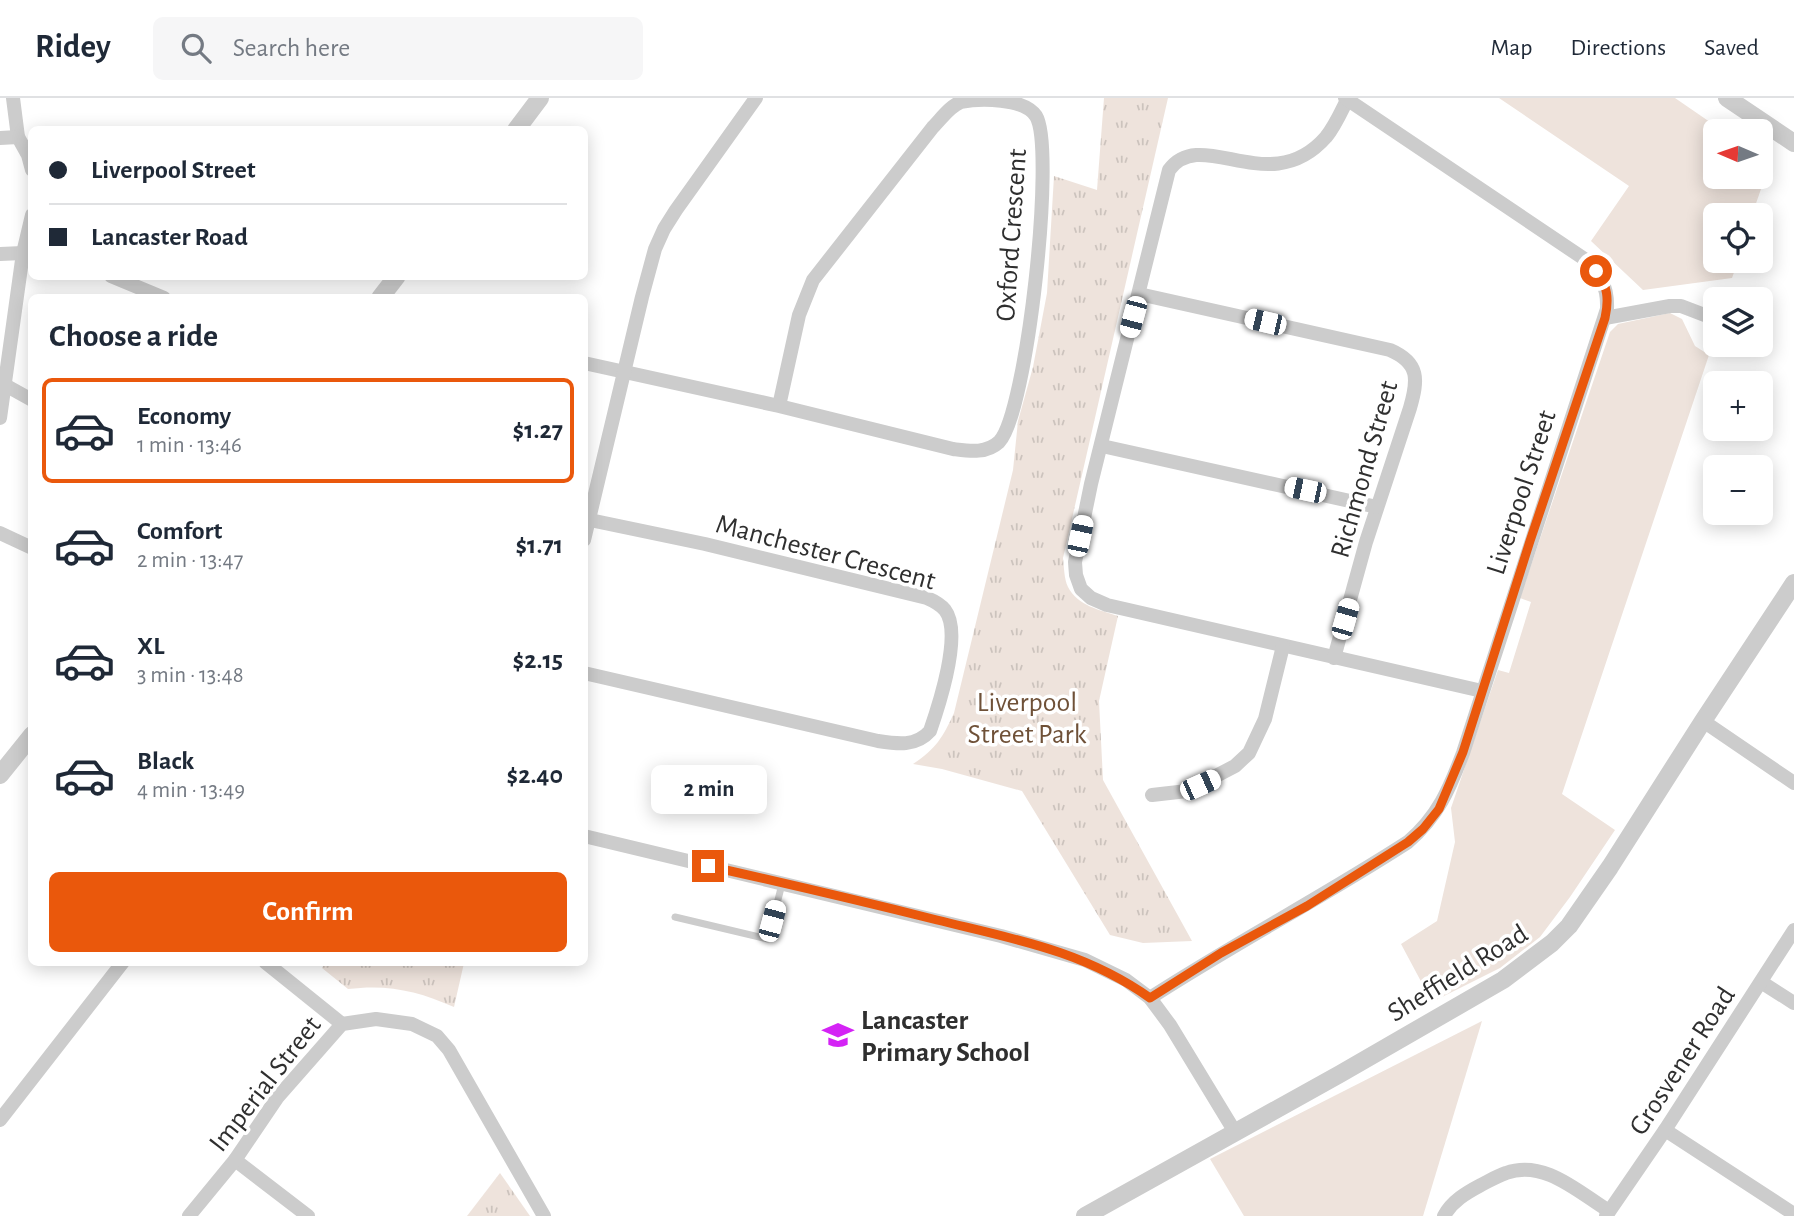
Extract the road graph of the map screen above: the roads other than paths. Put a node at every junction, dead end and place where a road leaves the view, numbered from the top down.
1 (13, 98) edge
2 (540, 98) edge
3 (756, 98) edge
4 (1727, 98) edge
5 (1346, 99) edge
6 (519, 126) edge
7 (18, 137) junction
8 (0, 138) edge
9 (1794, 143) edge
10 (28, 155) edge
11 (28, 232) edge
12 (23, 253) junction
13 (0, 254) edge
14 (121, 280) edge
15 (394, 280) edge
16 (154, 294) edge
17 (383, 294) edge
18 (1139, 294) junction
19 (1703, 314) edge
20 (1605, 318) junction
21 (588, 364) edge
22 (625, 373) junction
23 (5, 386) junction
24 (28, 398) edge
25 (779, 406) junction
26 (0, 418) edge
27 (1102, 446) junction
28 (1377, 507) junction
29 (590, 520) junction
30 (588, 527) edge
31 (0, 533) edge
32 (28, 546) edge
33 (1794, 583) edge
34 (1283, 646) junction
35 (1334, 658) junction
36 (588, 674) edge
37 (1482, 691) junction
38 (1703, 722) junction
39 (28, 740) edge
40 (0, 775) edge
41 (1794, 783) edge
42 (1152, 795) dead end
43 (588, 837) edge
44 (782, 883) junction
45 (675, 917) dead end
46 (1794, 930) edge
47 (120, 966) edge
48 (270, 966) edge
49 (1761, 982) junction
50 (1150, 998) junction
51 (1794, 1003) edge
52 (342, 1024) junction
53 (0, 1121) edge
54 (1665, 1130) junction
55 (1234, 1132) junction
56 (235, 1160) junction
57 (1608, 1214) edge
58 (1794, 1214) edge
59 (189, 1216) edge
60 (308, 1216) edge
61 (544, 1216) edge
62 (1085, 1216) edge
63 (1444, 1216) edge

1 - 7 street
2 - 6 street
3 - 22 street
4 - 9 street
5 - 18 street
5 - 20 street, Liverpool Street
7 - 8 street
7 - 10 street
11 - 12 street
12 - 13 street
12 - 23 street
14 - 16 street
15 - 17 street
18 - 27 street
18 - 28 street, Richmond Street
19 - 20 street
20 - 37 street, Liverpool Street
21 - 22 street, Oxford Crescent
22 - 25 street, Oxford Crescent
22 - 29 street
23 - 24 street
23 - 26 street
25 - 25 street, Oxford Crescent
27 - 28 street
27 - 34 street
28 - 35 street, Richmond Street
29 - 30 street
29 - 36 street, Manchester Crescent
31 - 32 street
33 - 38 street, Sheffield Road
34 - 35 street
34 - 42 street
35 - 37 street
37 - 50 street, Liverpool Street
38 - 41 street
38 - 55 street, Sheffield Road
39 - 40 street
43 - 44 street
44 - 45 lane
44 - 50 street
46 - 49 street, Grosvener Road
47 - 53 street
48 - 52 street
49 - 51 street
49 - 54 street, Grosvener Road
50 - 55 street
52 - 56 street, Imperial Street
52 - 61 street, Imperial Street
54 - 57 street, Grosvener Road
54 - 58 street
55 - 62 street, Sheffield Road
56 - 59 street, Imperial Street
56 - 60 street
57 - 63 street

